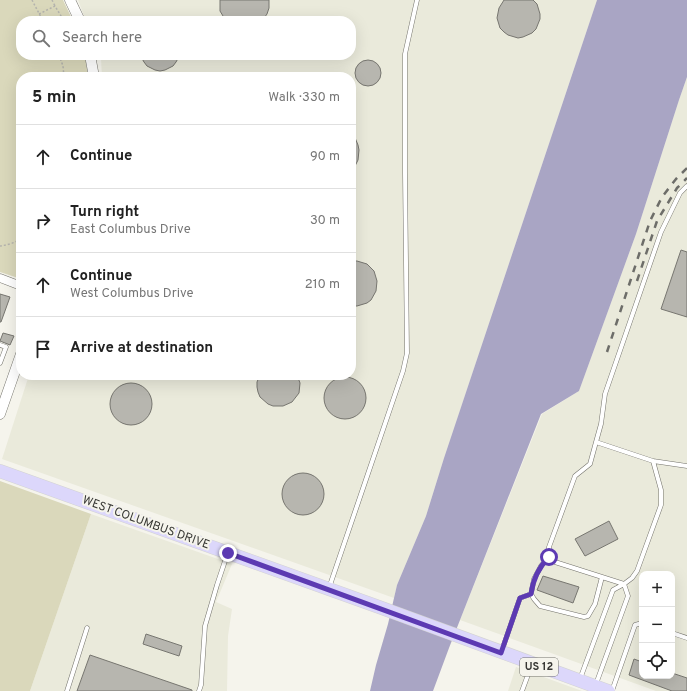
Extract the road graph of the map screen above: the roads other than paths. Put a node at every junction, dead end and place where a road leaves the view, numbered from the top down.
1 (70, 0) edge
2 (417, 0) edge
3 (78, 16) edge
4 (91, 60) edge
5 (93, 72) edge
6 (687, 186) edge
7 (0, 278) edge
8 (16, 284) edge
9 (0, 345) edge
10 (0, 363) edge
11 (16, 368) edge
12 (0, 414) edge
13 (596, 442) junction
14 (653, 461) junction
15 (687, 466) edge
16 (0, 471) edge
17 (228, 553) junction
18 (549, 557) junction
19 (602, 577) junction
20 (624, 584) junction
21 (328, 589) junction
22 (531, 594) junction
23 (639, 624) edge
24 (87, 628) dead end
25 (675, 633) edge
26 (687, 638) edge
27 (501, 653) junction
28 (532, 664) junction
29 (579, 681) junction
30 (602, 689) edge
31 (67, 691) edge
32 (199, 691) edge
33 (522, 691) edge
34 (612, 691) edge

1 - 3 street
2 - 21 lane
4 - 5 street
6 - 13 lane
7 - 8 street
9 - 10 lane
11 - 12 street
13 - 14 lane
13 - 18 lane
14 - 15 lane
14 - 20 lane
16 - 17 main road, WEST COLUMBUS DRIVE / US 12
17 - 21 main road, WEST COLUMBUS DRIVE / US 12
17 - 32 lane
18 - 19 lane
18 - 22 lane
19 - 20 lane
19 - 22 lane
20 - 29 lane
20 - 30 lane
21 - 27 main road, WEST COLUMBUS DRIVE / US 12
22 - 27 lane
23 - 34 lane
24 - 31 lane
25 - 26 lane
27 - 28 main road, US 12
28 - 29 main road, US 12
28 - 33 lane
29 - 30 main road, US 12

